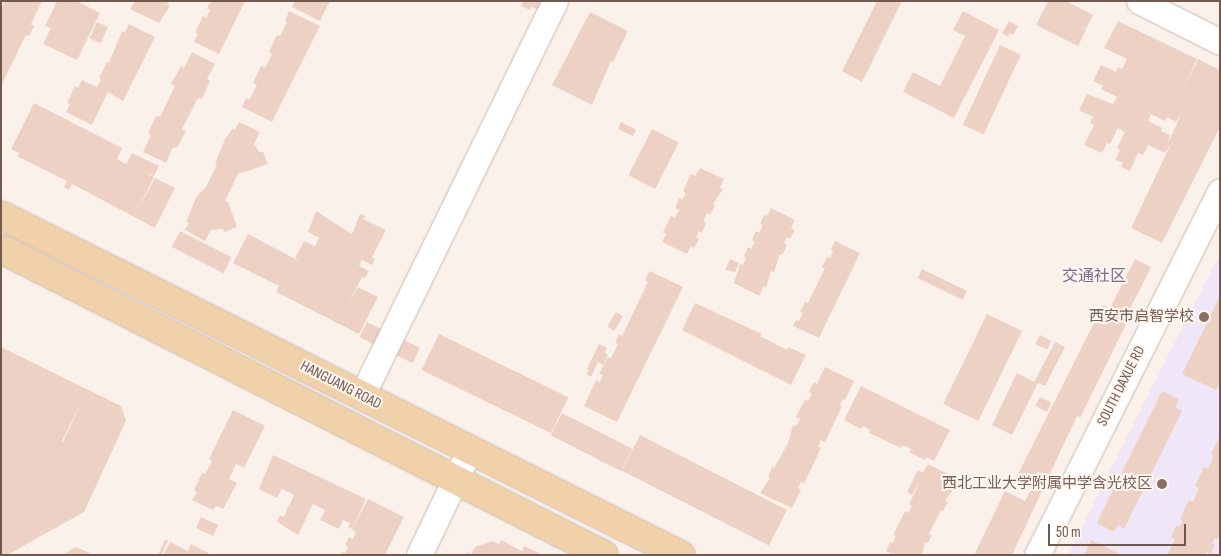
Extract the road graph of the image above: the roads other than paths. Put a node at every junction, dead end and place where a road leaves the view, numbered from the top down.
1 (555, 1) edge
2 (1139, 1) edge
3 (1220, 42) edge
4 (1220, 191) edge
5 (1, 215) edge
6 (1, 249) edge
7 (362, 395) junction
8 (470, 449) junction
9 (456, 480) junction
10 (419, 555) edge
11 (604, 555) edge
12 (681, 555) edge
13 (1037, 555) edge

1 - 7 street
2 - 3 street
4 - 13 street, SOUTH DAXUE RD
5 - 7 main road, HANGUANG ROAD
6 - 9 main road
7 - 8 main road, HANGUANG ROAD
8 - 9 street
8 - 12 main road, HANGUANG ROAD
9 - 10 street
9 - 11 main road

